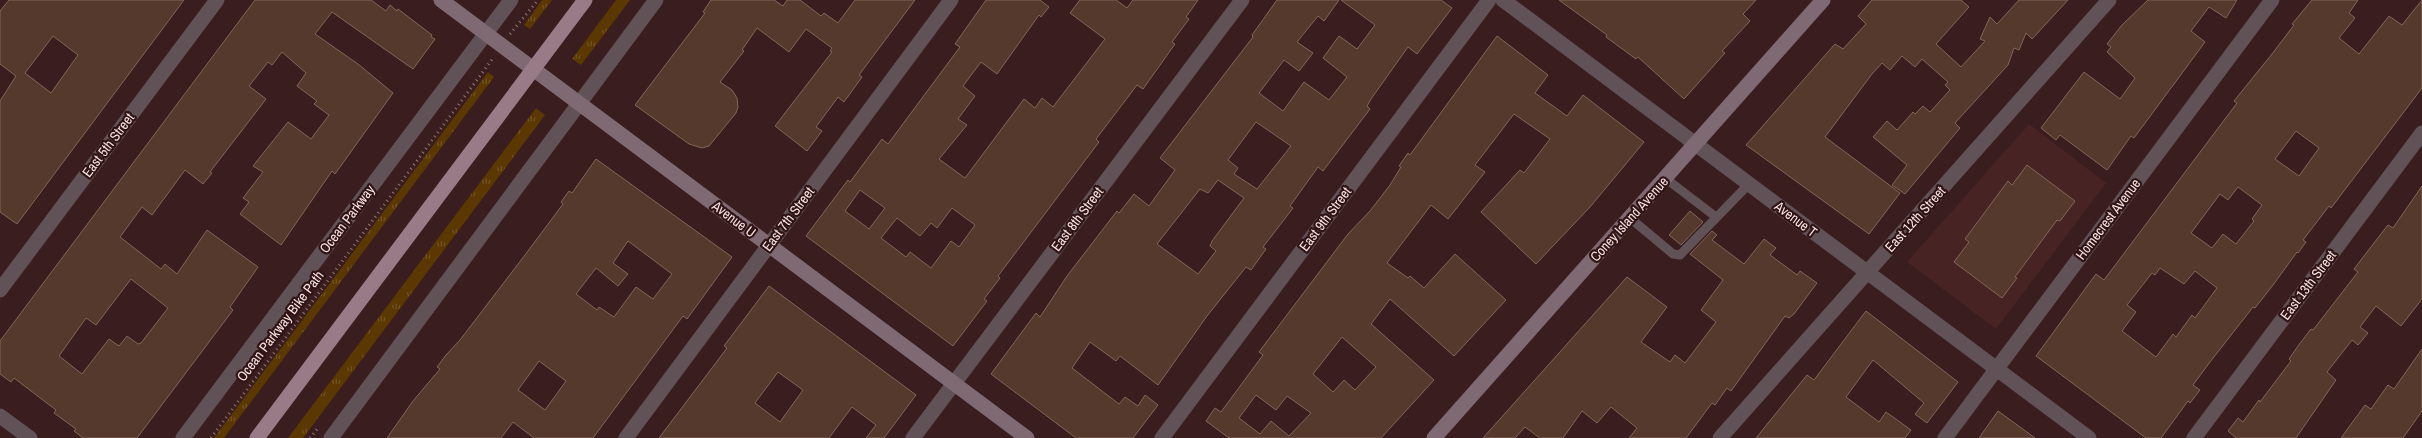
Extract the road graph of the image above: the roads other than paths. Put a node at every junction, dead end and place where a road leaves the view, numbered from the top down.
1 (217, 0) edge
2 (441, 0) edge
3 (511, 0) edge
4 (585, 0) edge
5 (656, 0) edge
6 (951, 0) edge
7 (1242, 0) edge
8 (1489, 0) edge
9 (1503, 0) edge
10 (1823, 0) edge
11 (2109, 0) edge
12 (2272, 0) edge
13 (486, 34) junction
14 (533, 69) junction
15 (579, 103) junction
16 (2422, 133) edge
17 (1695, 144) junction
18 (1665, 178) junction
19 (1749, 184) junction
20 (1630, 218) junction
21 (1716, 218) junction
22 (769, 245) junction
23 (1867, 272) junction
24 (0, 290) edge
25 (1996, 369) junction
26 (954, 383) junction
27 (0, 416) edge
28 (30, 438) edge
29 (183, 438) edge
30 (257, 438) edge
31 (331, 438) edge
32 (626, 438) edge
33 (912, 438) edge
34 (1027, 438) edge
35 (1162, 438) edge
36 (1434, 438) edge
37 (1720, 438) edge
38 (1945, 438) edge
39 (2089, 438) edge
40 (2194, 438) edge

1 - 24 street, East 5th Street
2 - 13 main road, Avenue U
3 - 13 street, Ocean Parkway
4 - 14 main road
5 - 15 street
6 - 22 street, East 7th Street
7 - 26 street, East 8th Street
8 - 35 street, East 9th Street
9 - 17 street, Avenue T
10 - 17 main road, Coney Island Avenue
11 - 23 street, East 12th Street
12 - 25 street, Homecrest Avenue
13 - 14 main road, Avenue U
13 - 29 street, Ocean Parkway
14 - 15 main road, Avenue U
14 - 30 main road
15 - 22 main road, Avenue U
15 - 31 street
16 - 40 street, East 13th Street
17 - 18 main road, Coney Island Avenue
17 - 19 street, Avenue T
18 - 20 main road, Coney Island Avenue
18 - 21 lane
19 - 21 lane
19 - 23 street, Avenue T
20 - 21 lane
20 - 36 main road, Coney Island Avenue
22 - 26 main road, Avenue U
22 - 32 street, East 7th Street
23 - 25 street, Avenue T
23 - 37 street, East 12th Street
25 - 38 street, Homecrest Avenue
25 - 39 street, Avenue T
26 - 33 street, East 8th Street
26 - 34 main road, Avenue U
27 - 28 street

